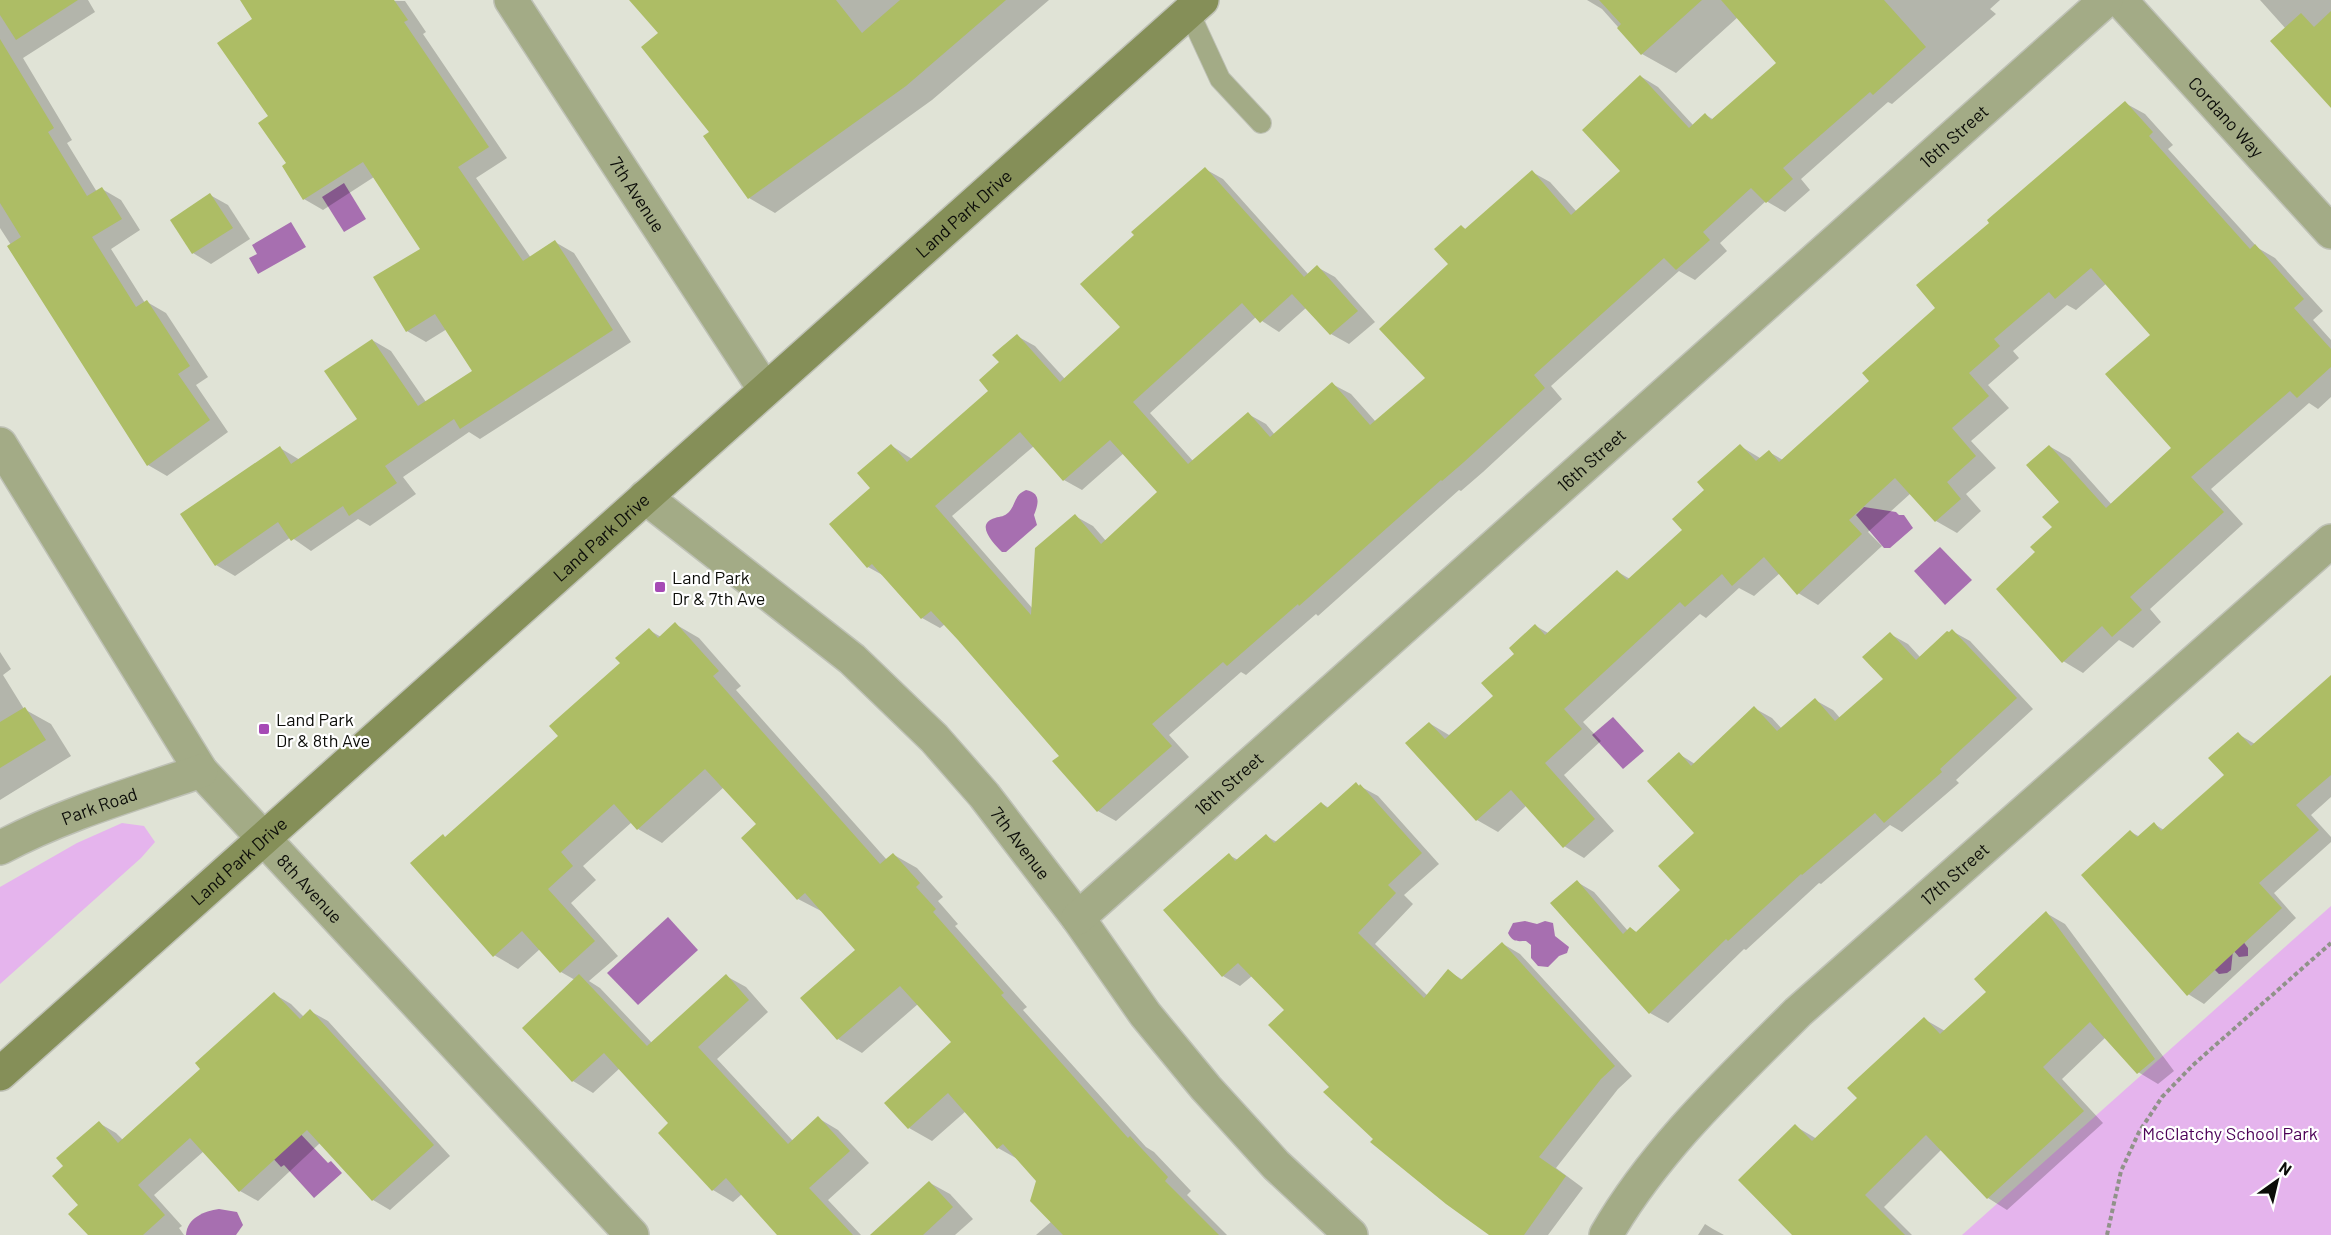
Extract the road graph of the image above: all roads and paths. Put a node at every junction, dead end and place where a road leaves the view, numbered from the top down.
1 (511, 0) edge
2 (2106, 0) edge
3 (2120, 0) edge
4 (1190, 4) edge
5 (1261, 123) dead end
6 (2331, 232) edge
7 (765, 390) junction
8 (0, 444) edge
9 (645, 497) junction
10 (2331, 540) edge
11 (201, 771) junction
12 (263, 838) junction
13 (0, 848) edge
14 (1078, 918) junction
15 (2331, 943) edge
16 (0, 1074) edge
17 (632, 1235) edge
18 (1351, 1235) edge
19 (1606, 1235) edge
20 (2107, 1235) edge

1 - 7 street, 7th Avenue
2 - 14 street, 16th Street
3 - 6 street, Cordano Way
4 - 5 lane
4 - 7 main road, Land Park Drive
7 - 9 main road, Land Park Drive
8 - 11 street, 8th Avenue
9 - 12 main road, Land Park Drive
9 - 14 street, 7th Avenue
10 - 19 street, 17th Street
11 - 12 street, 8th Avenue
11 - 13 street, Park Road
12 - 16 main road, Land Park Drive
12 - 17 street, 8th Avenue
14 - 18 street, 7th Avenue
15 - 20 path

